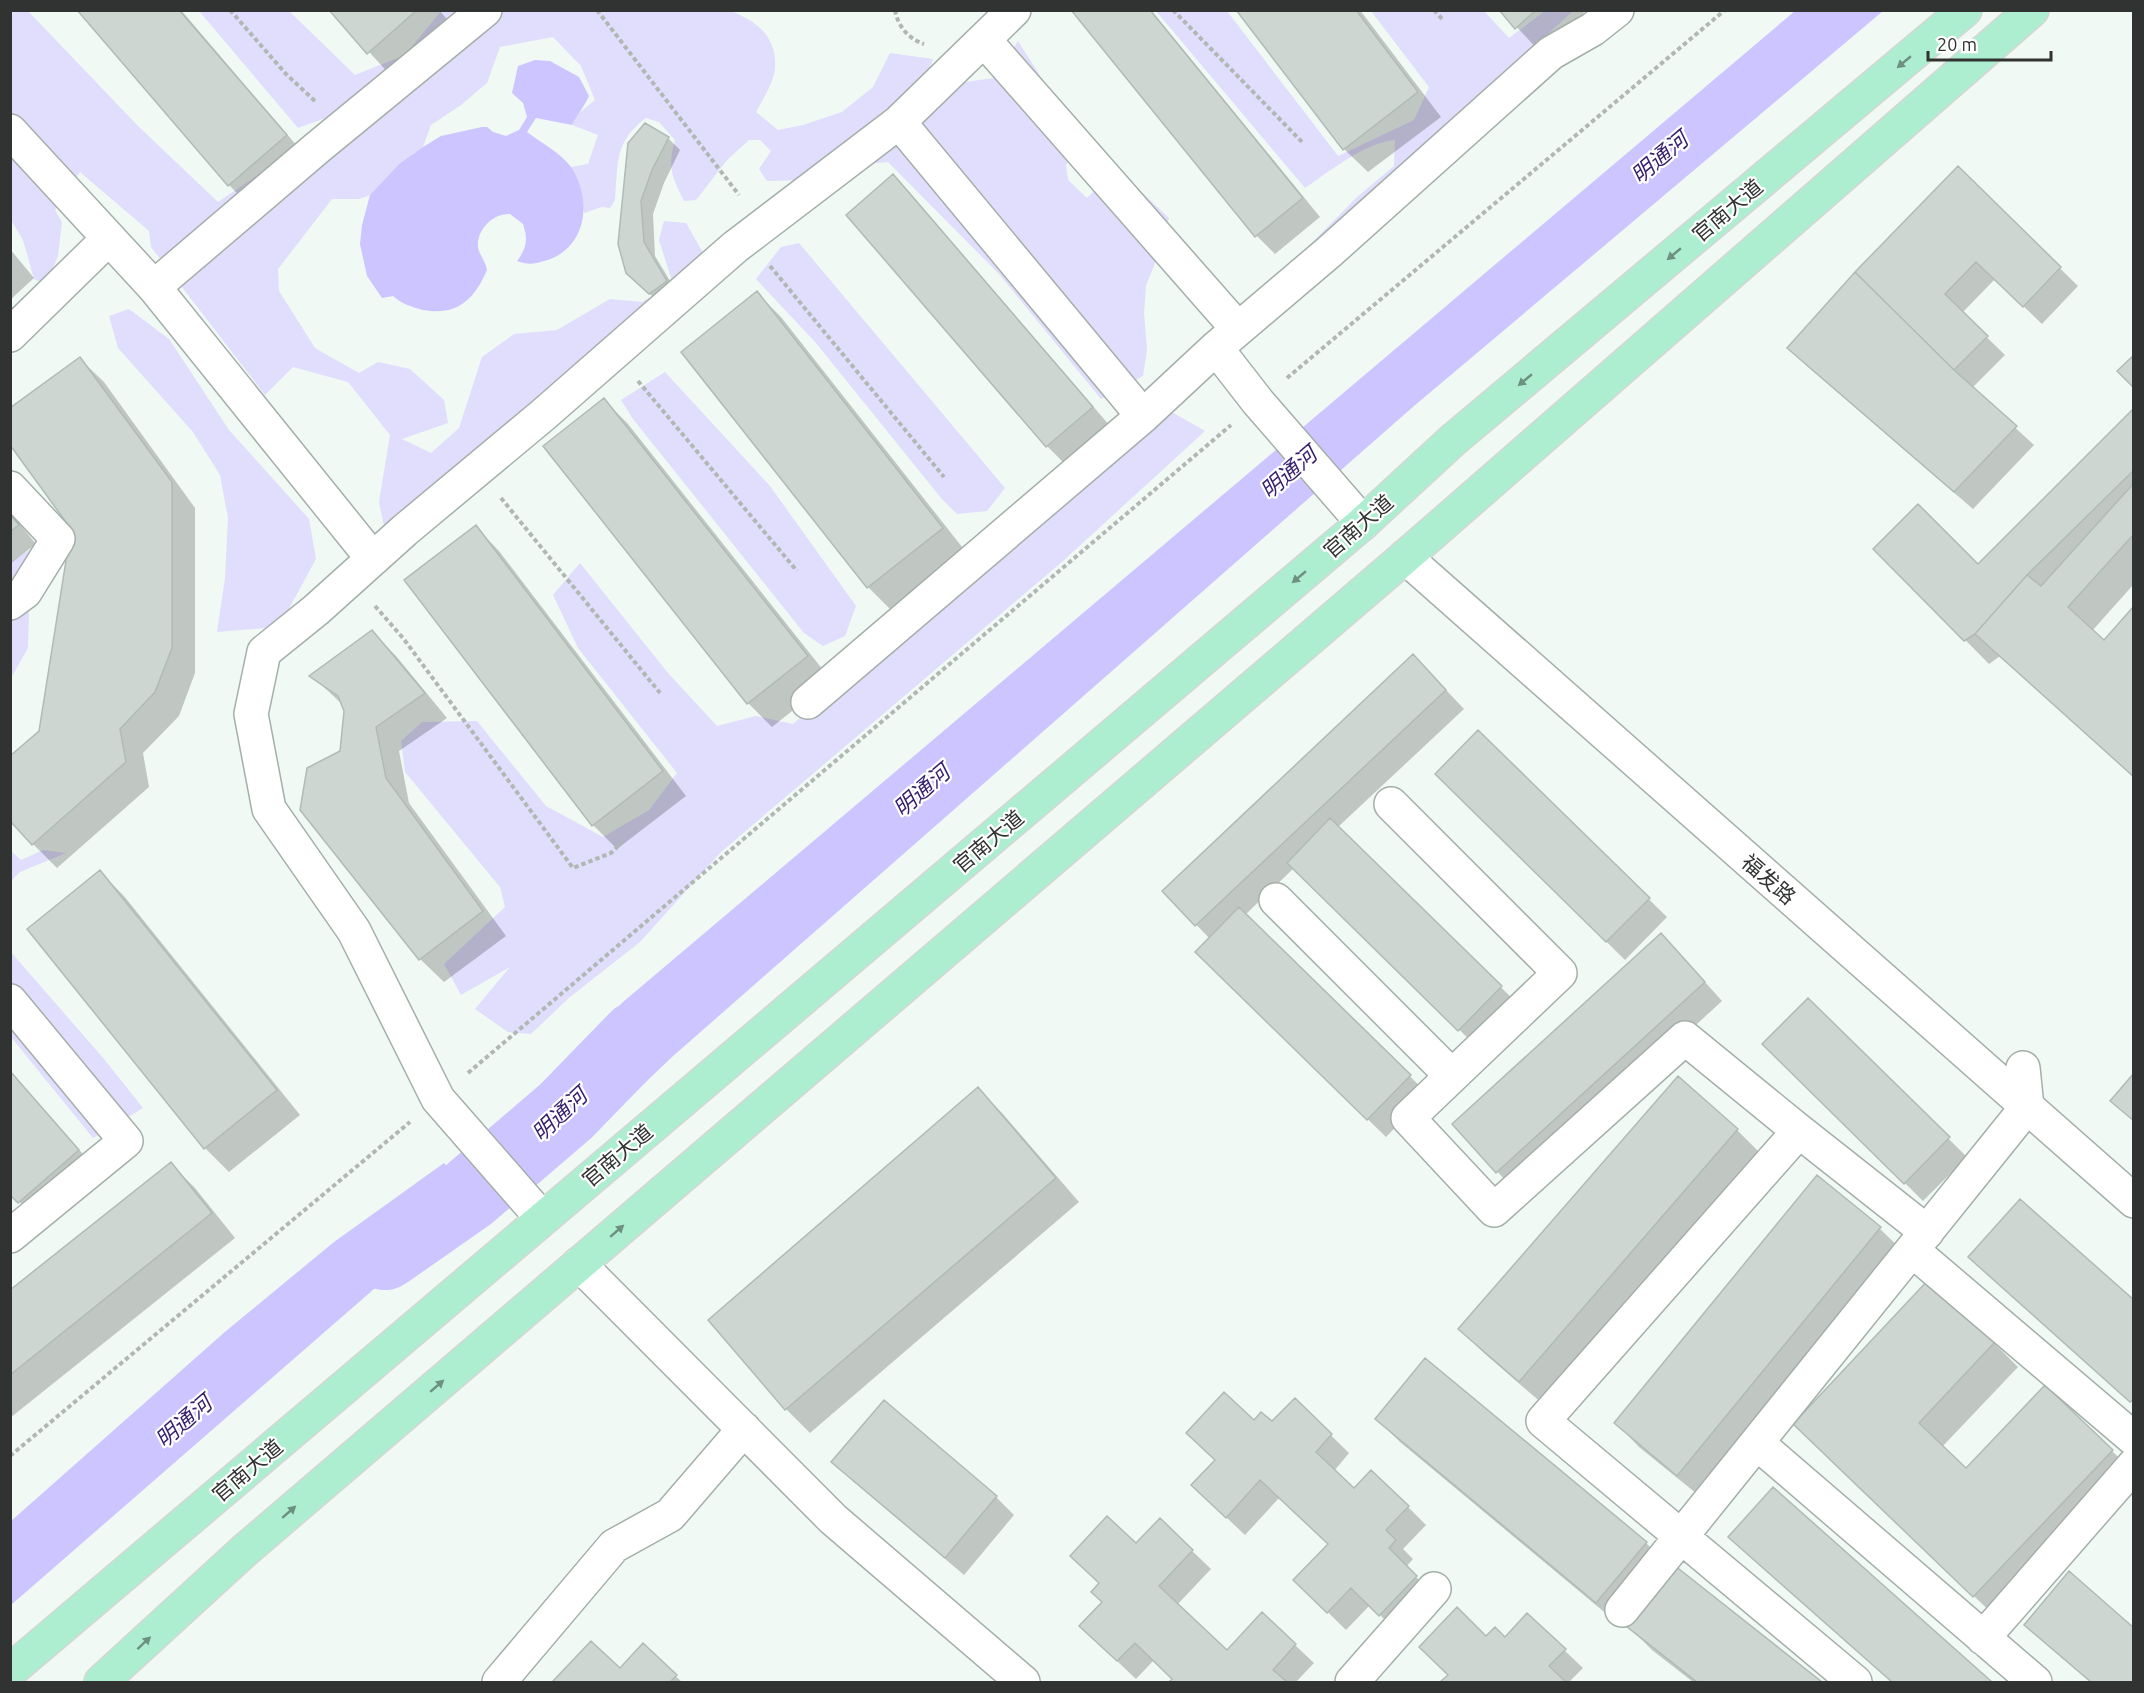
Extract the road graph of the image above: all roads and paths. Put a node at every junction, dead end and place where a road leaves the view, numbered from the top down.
1 (230, 10) edge
2 (485, 10) edge
3 (597, 10) edge
4 (1014, 10) edge
5 (1173, 10) edge
6 (1434, 10) edge
7 (1617, 10) edge
8 (1725, 10) edge
9 (1965, 10) edge
10 (2032, 10) edge
11 (1443, 20) dead end
12 (985, 41) junction
13 (286, 74) dead end
14 (899, 122) junction
15 (10, 131) edge
16 (1303, 143) dead end
17 (755, 232) junction
18 (109, 238) junction
19 (154, 287) junction
20 (10, 335) edge
21 (1227, 339) junction
22 (615, 352) junction
23 (1258, 402) junction
24 (1143, 416) junction
25 (944, 477) dead end
26 (10, 488) edge
27 (516, 514) dead end
28 (1363, 523) junction
29 (1405, 557) junction
30 (362, 569) junction
31 (797, 571) dead end
32 (10, 603) edge
33 (660, 693) dead end
34 (808, 702) dead end
35 (1391, 804) dead end
36 (622, 842) dead end
37 (1276, 900) dead end
38 (10, 1001) edge
39 (2023, 1068) dead end
40 (1452, 1076) junction
41 (438, 1099) junction
42 (2027, 1107) junction
43 (1799, 1131) junction
44 (2133, 1201) edge
45 (542, 1218) junction
46 (10, 1236) edge
47 (1919, 1241) junction
48 (579, 1264) junction
49 (744, 1429) junction
50 (2133, 1439) edge
51 (1757, 1443) junction
52 (10, 1456) edge
53 (2133, 1465) edge
54 (1681, 1537) junction
55 (1434, 1589) dead end
56 (1622, 1610) dead end
57 (1983, 1638) junction
58 (10, 1671) edge
59 (101, 1683) edge
60 (499, 1683) edge
61 (1023, 1683) edge
62 (1353, 1683) edge
63 (1855, 1683) edge
64 (2035, 1683) edge

1 - 13 path
2 - 19 street
3 - 17 path
4 - 12 street
5 - 16 path
6 - 11 path
7 - 21 street
8 - 23 path
9 -> 28 main road, 官南大道
10 - 29 main road
12 - 14 street
12 - 21 street
14 - 17 street
14 - 24 street
15 - 18 street
17 - 22 street
17 - 25 path
18 - 19 street
18 - 20 street
19 - 30 street
21 - 23 street
21 - 24 street
22 - 30 street
22 - 31 path
23 - 28 street
23 - 41 path
24 - 34 street
26 - 32 street
27 - 33 path
28 -> 45 main road, 官南大道
29 - 42 street, 福发路
48 -> 29 main road
30 - 36 path
30 - 41 street
35 - 40 street
37 - 40 street
38 - 46 street
39 - 42 street
40 - 43 street
41 - 45 street
41 - 52 path
42 - 44 street, 福发路
42 - 47 street
43 - 47 street
43 - 54 street
45 - 58 main road, 官南大道
47 - 50 street
47 - 51 street
48 - 49 street
59 -> 48 main road
49 - 60 street
49 - 61 street
51 - 54 street
51 - 57 street
53 - 57 street
54 - 56 street
54 - 63 street
55 - 62 street
57 - 64 street

